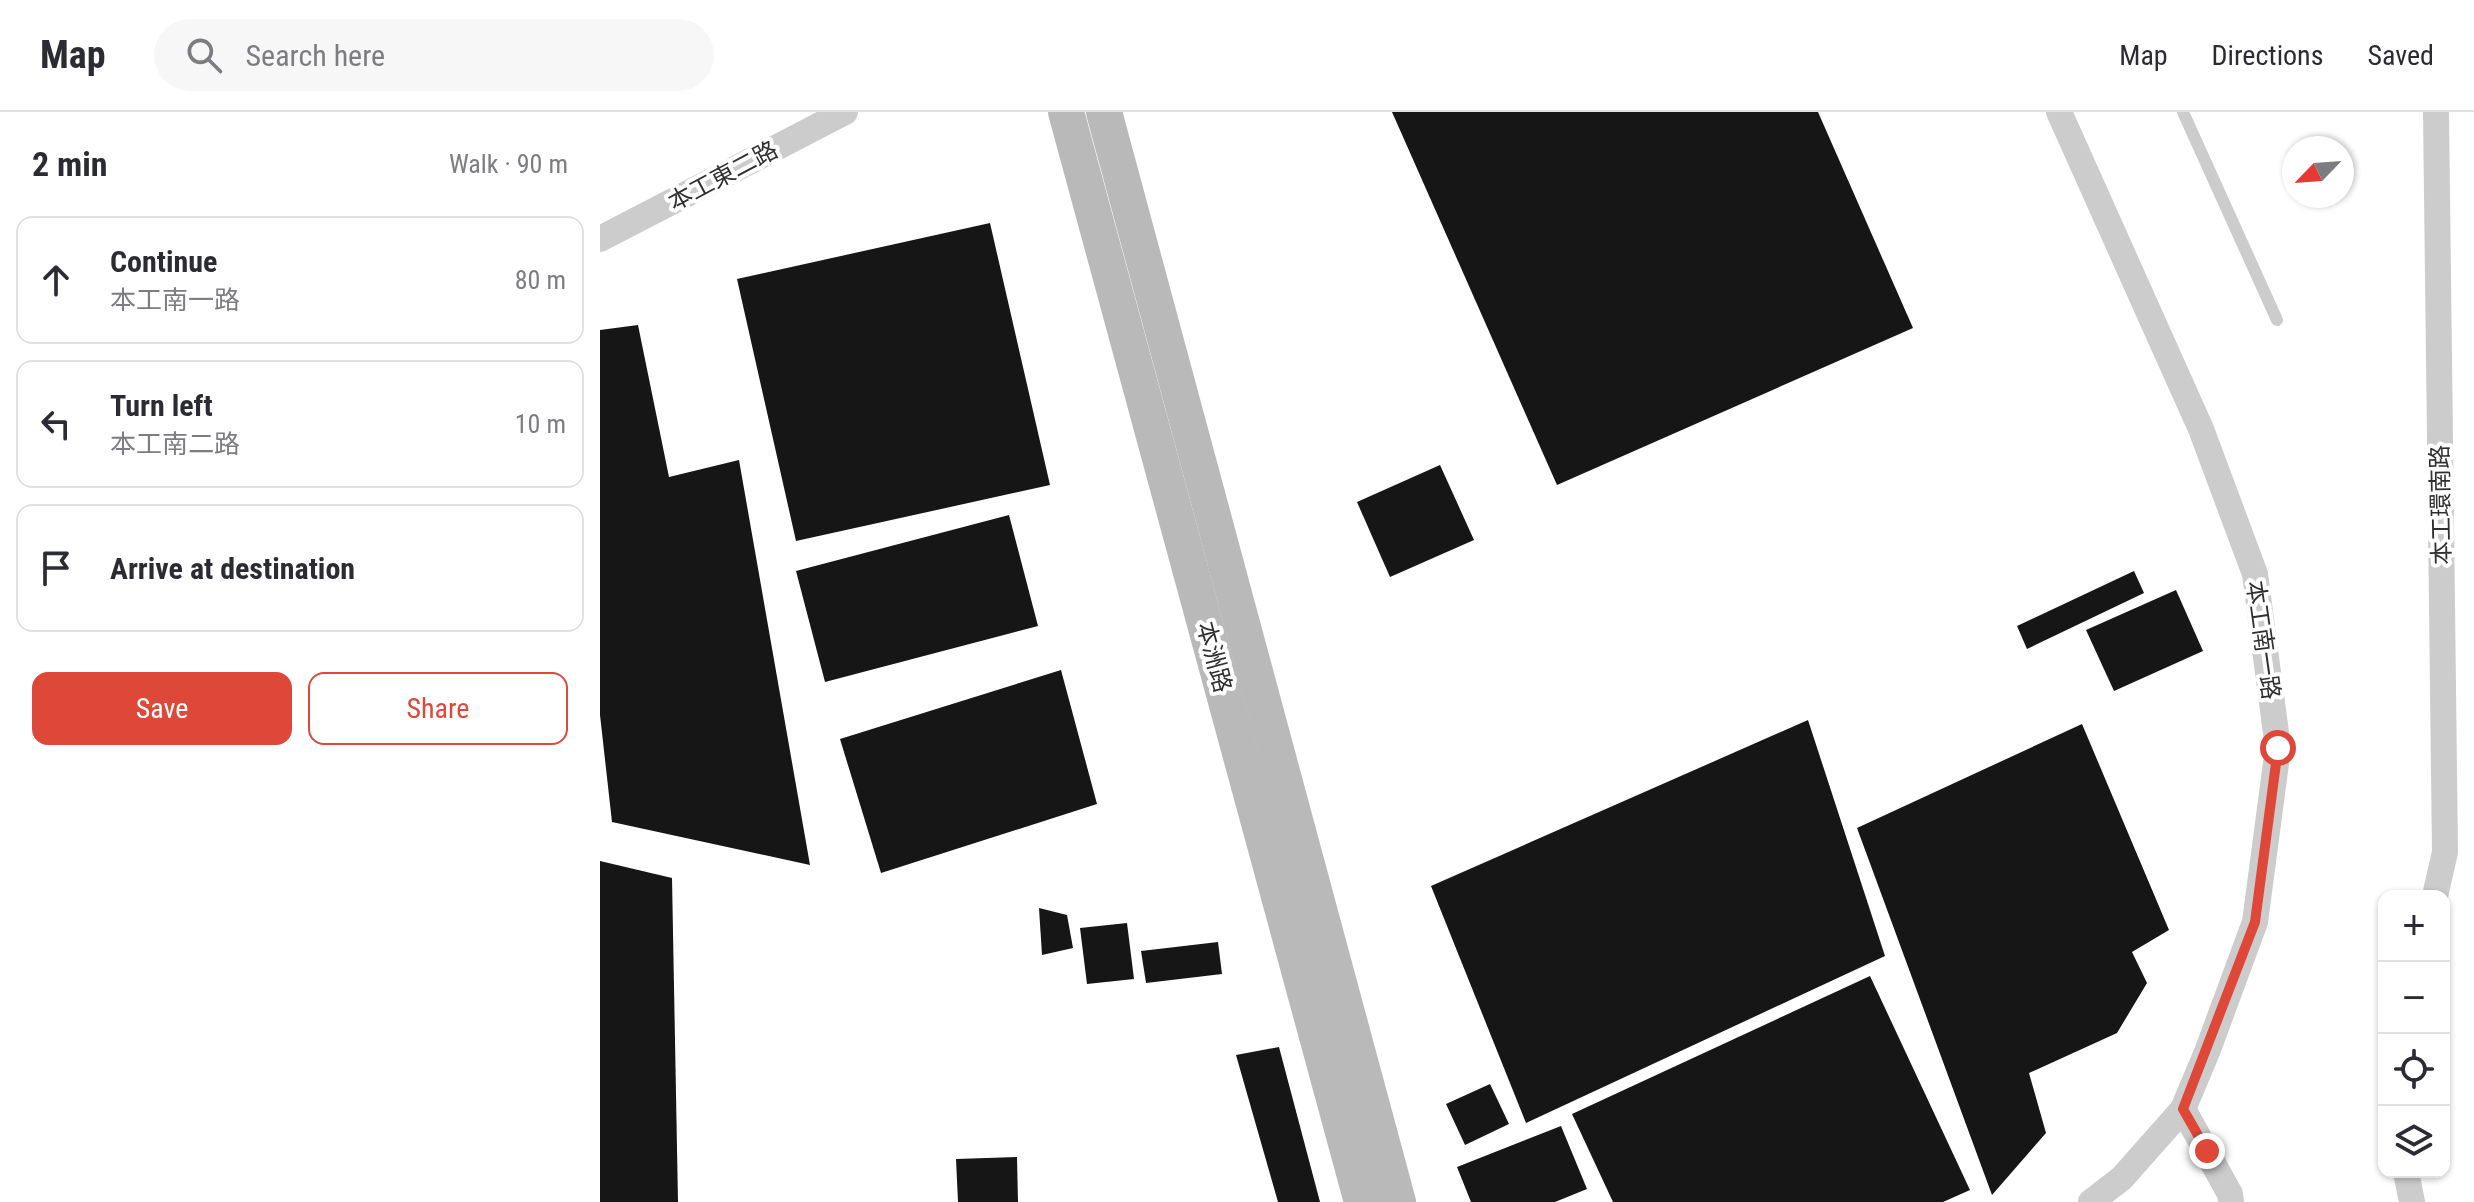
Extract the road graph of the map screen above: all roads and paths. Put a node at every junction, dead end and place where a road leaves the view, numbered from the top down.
1 (845, 112) edge
2 (1066, 112) edge
3 (1104, 112) edge
4 (2059, 112) edge
5 (2183, 112) edge
6 (2436, 112) edge
7 (600, 239) edge
8 (2277, 320) dead end
9 (2436, 890) edge
10 (2183, 1109) junction
11 (2407, 1178) edge
12 (1362, 1202) edge
13 (1398, 1202) edge
14 (2091, 1202) edge
15 (2231, 1202) edge
16 (2412, 1202) edge

1 - 7 street, 本工東二路
2 - 12 main road, 本洲路
3 - 13 main road, 本洲路
4 - 10 street, 本工南一路
5 - 8 lane
6 - 9 street, 本工環南路
10 - 14 street, 本工南一路
10 - 15 street
11 - 16 street

